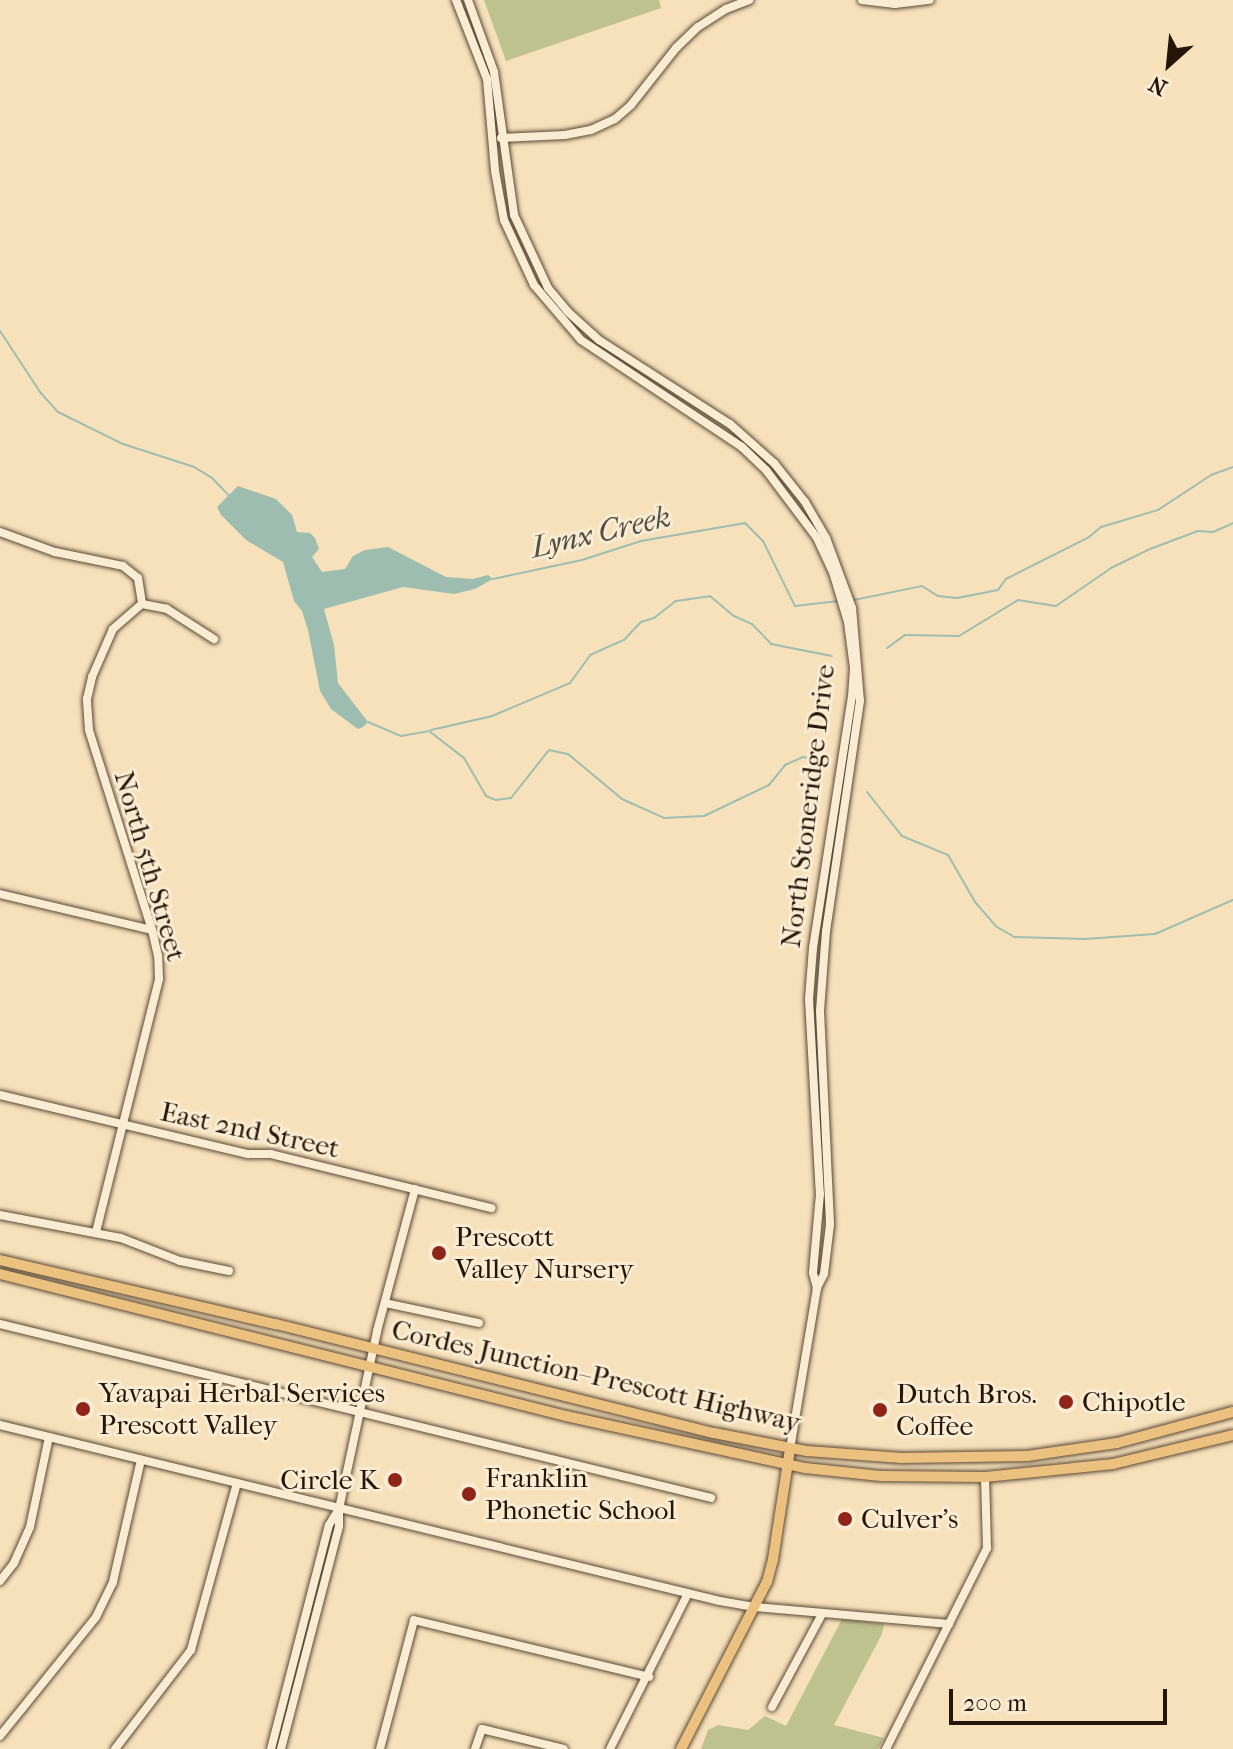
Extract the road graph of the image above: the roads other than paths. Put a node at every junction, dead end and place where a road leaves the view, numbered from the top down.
1 (456, 0) edge
2 (468, 0) edge
3 (749, 0) edge
4 (862, 0) edge
5 (925, 0) edge
6 (494, 138) junction
7 (505, 138) junction
8 (0, 532) edge
9 (839, 578) junction
10 (142, 604) junction
11 (214, 639) dead end
12 (0, 894) edge
13 (152, 930) junction
14 (0, 1095) edge
15 (123, 1125) junction
16 (415, 1189) junction
17 (491, 1208) dead end
18 (0, 1215) edge
19 (96, 1232) junction
20 (0, 1260) edge
21 (229, 1271) dead end
22 (0, 1274) edge
23 (385, 1303) junction
24 (479, 1323) dead end
25 (0, 1324) edge
26 (374, 1348) junction
27 (369, 1367) junction
28 (1233, 1412) edge
29 (360, 1413) junction
30 (0, 1425) edge
31 (1233, 1435) edge
32 (49, 1437) junction
33 (790, 1449) junction
34 (141, 1460) junction
35 (788, 1465) junction
36 (985, 1477) junction
37 (237, 1483) junction
38 (711, 1498) dead end
39 (339, 1509) junction
40 (0, 1581) edge
41 (688, 1593) junction
42 (755, 1607) junction
43 (822, 1614) junction
44 (949, 1624) junction
45 (649, 1677) junction
46 (294, 1688) junction
47 (772, 1707) dead end
48 (0, 1736) edge
49 (115, 1749) edge
50 (271, 1749) edge
51 (281, 1749) edge
52 (380, 1749) edge
53 (475, 1749) edge
54 (564, 1749) edge
55 (610, 1749) edge
56 (681, 1749) edge
57 (886, 1749) edge

1 - 6 street, North Stoneridge Drive
2 - 7 street, North Stoneridge Drive
3 - 7 street
4 - 5 street
6 - 7 street
6 - 9 street, North Stoneridge Drive
7 - 9 street, North Stoneridge Drive
8 - 10 street
9 - 33 street, North Stoneridge Drive
10 - 11 street
10 - 13 street, North 5th Street
12 - 13 street
13 - 15 street, North 5th Street
14 - 15 street, East 2nd Street
15 - 16 street, East 2nd Street
15 - 19 street, North 5th Street
16 - 17 street, East 2nd Street
16 - 23 street
18 - 19 street
19 - 21 street
20 - 26 main road, Cordes Junction–Prescott Highway
22 - 27 main road, Cordes Junction–Prescott Highway
23 - 24 street
23 - 26 street
25 - 29 street
26 - 27 street
26 - 33 main road, Cordes Junction–Prescott Highway
27 - 29 street
27 - 35 main road, Cordes Junction–Prescott Highway
28 - 33 main road, Cordes Junction–Prescott Highway
29 - 38 street
29 - 39 street
30 - 32 street
31 - 36 main road, Cordes Junction–Prescott Highway
32 - 34 street
32 - 40 street
33 - 35 main road, North Stoneridge Drive
34 - 37 street
34 - 48 street
35 - 36 main road, Cordes Junction–Prescott Highway
35 - 42 main road, North Stoneridge Drive
36 - 44 street
37 - 39 street
37 - 49 street
39 - 41 street
39 - 46 street
41 - 42 street
41 - 45 street
42 - 43 street
42 - 56 main road, North Stoneridge Drive
43 - 44 street
43 - 47 street
44 - 57 street
45 - 52 street
45 - 55 street
46 - 50 street
46 - 51 street
53 - 54 street

